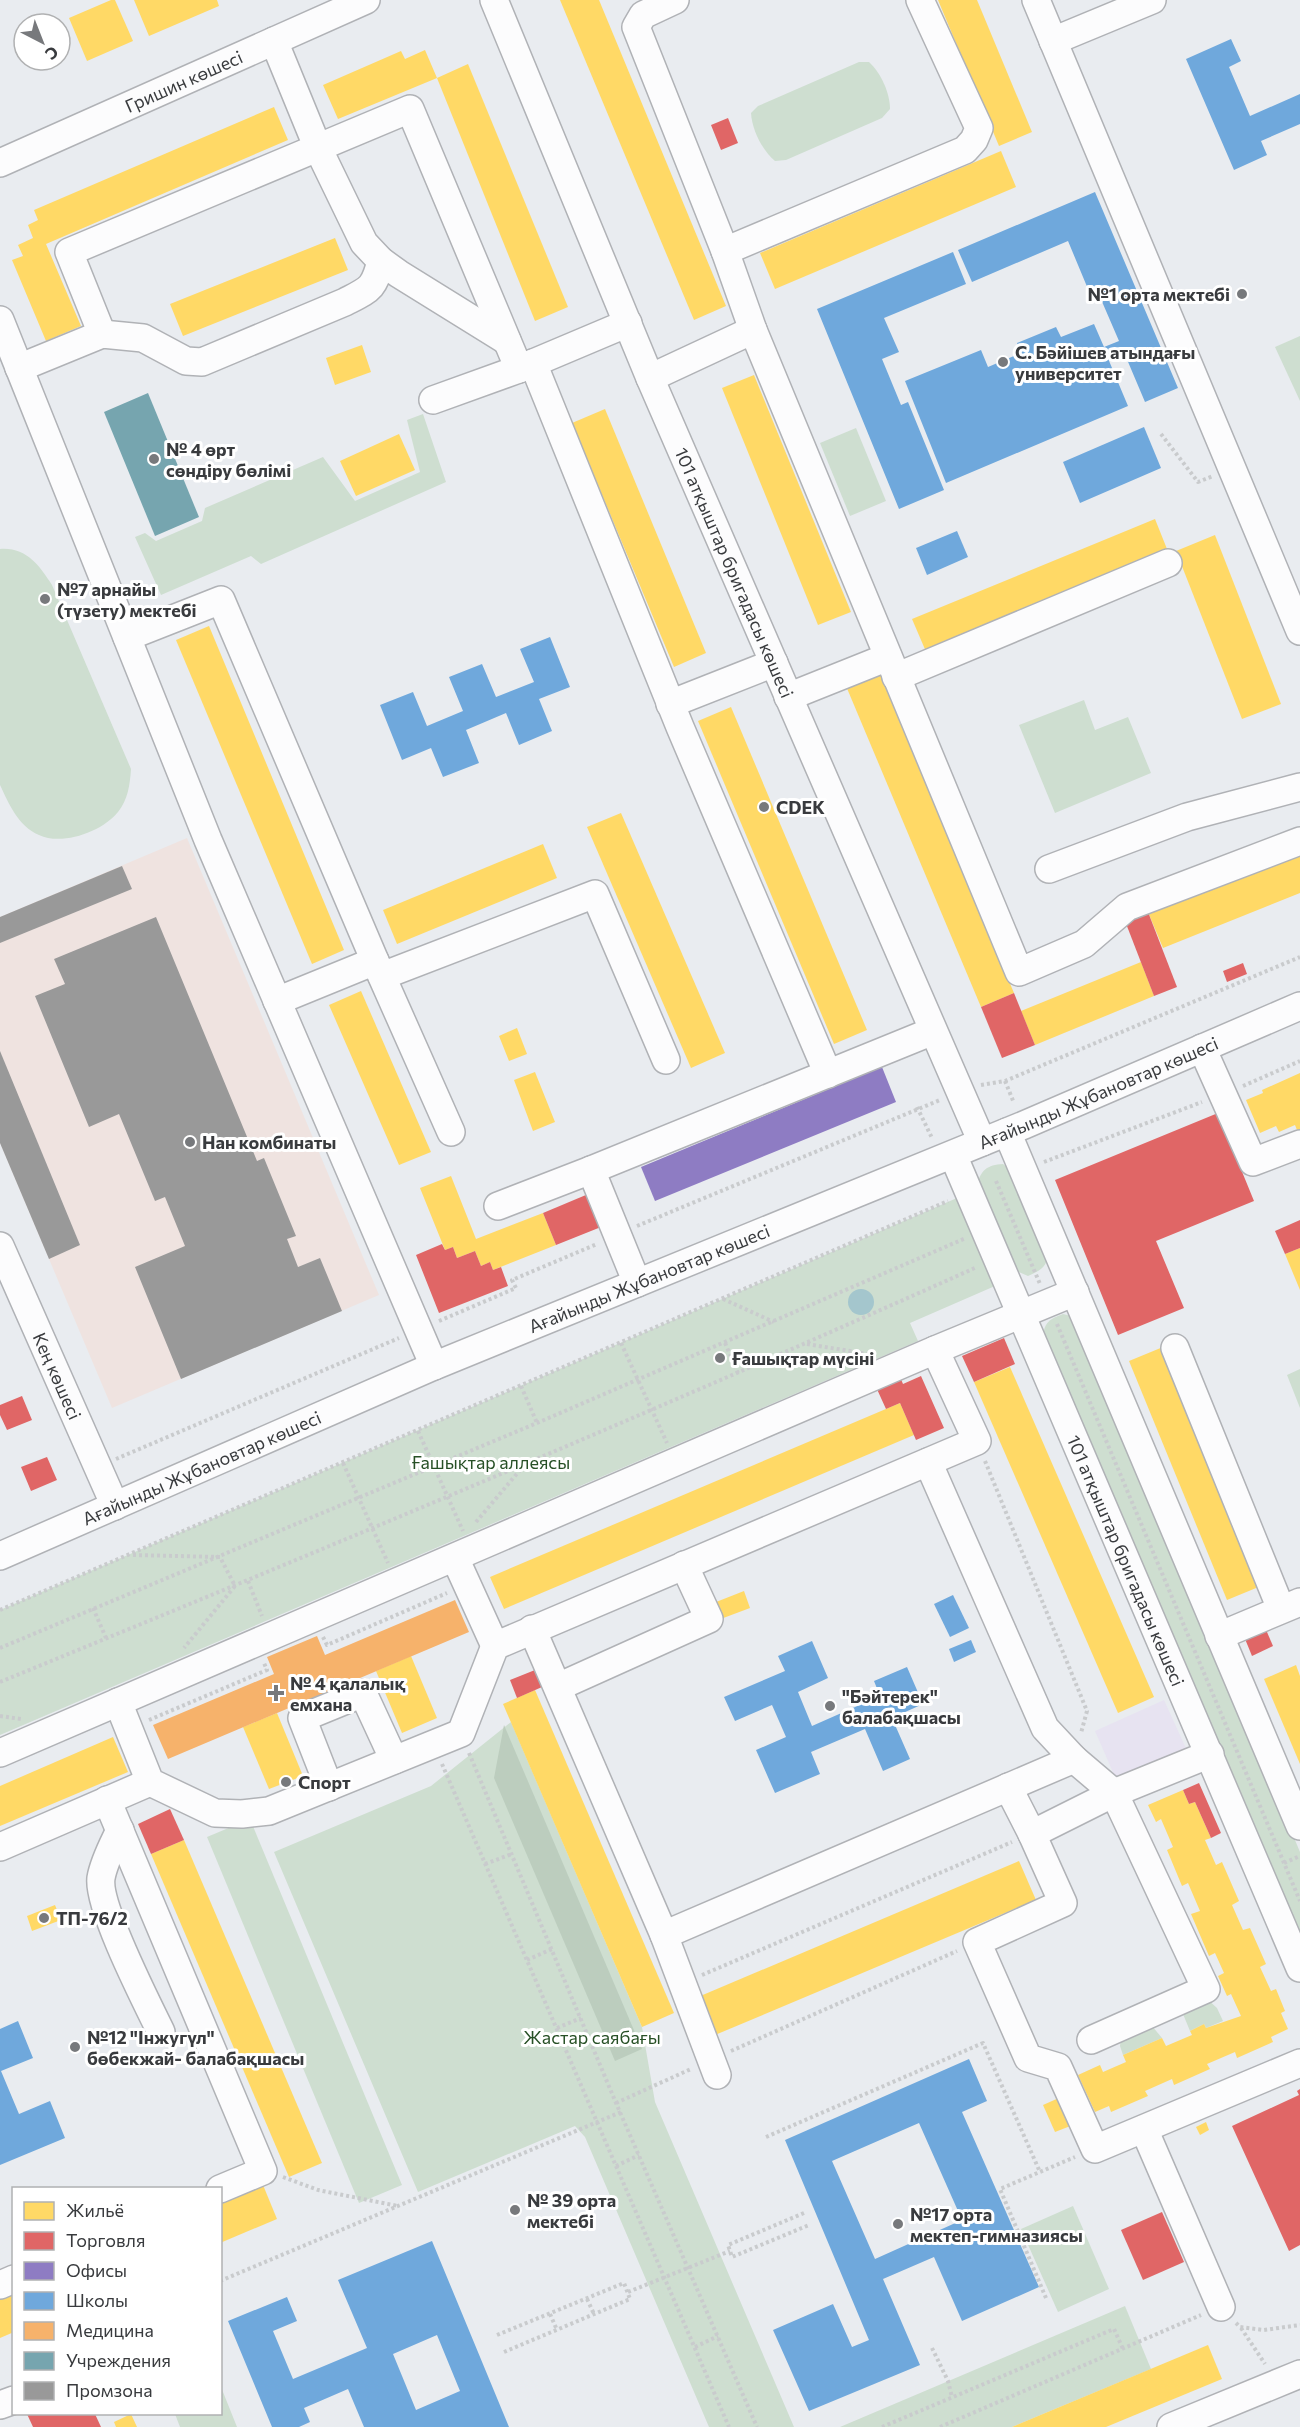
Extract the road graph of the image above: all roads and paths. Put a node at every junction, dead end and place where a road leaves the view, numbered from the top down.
1 (366, 0) edge
2 (494, 0) edge
3 (675, 0) edge
4 (920, 0) edge
5 (1036, 0) edge
6 (1148, 1) edge
7 (274, 41) junction
8 (1053, 41) junction
9 (317, 146) junction
10 (0, 163) edge
11 (725, 251) junction
12 (381, 261) junction
13 (0, 320) edge
14 (628, 323) junction
15 (753, 330) junction
16 (102, 334) junction
17 (507, 341) junction
18 (526, 366) junction
19 (19, 368) junction
20 (650, 378) junction
21 (432, 399) dead end
22 (1161, 434) dead end
23 (1232, 468) junction
24 (1168, 563) dead end
25 (1300, 631) edge
26 (127, 638) junction
27 (774, 663) junction
28 (892, 667) junction
29 (788, 697) junction
30 (670, 704) junction
31 (1300, 787) edge
32 (1300, 841) edge
33 (1049, 869) dead end
34 (1300, 957) edge
35 (378, 969) junction
36 (277, 1001) junction
37 (1300, 1006) edge
38 (933, 1031) junction
39 (1202, 1048) junction
40 (666, 1060) dead end
41 (1300, 1061) edge
42 (828, 1074) junction
43 (1005, 1081) junction
44 (975, 1086) dead end
45 (1224, 1094) junction
46 (946, 1098) dead end
47 (1014, 1103) dead end
48 (917, 1107) junction
49 (451, 1132) dead end
50 (1007, 1132) junction
51 (932, 1138) dead end
52 (982, 1142) junction
53 (1300, 1143) edge
54 (953, 1155) junction
55 (1040, 1164) dead end
56 (591, 1170) junction
57 (1005, 1178) dead end
58 (996, 1181) junction
59 (988, 1185) dead end
60 (957, 1197) dead end
61 (498, 1206) dead end
62 (1040, 1209) junction
63 (1013, 1220) junction
64 (980, 1233) junction
65 (617, 1234) junction
66 (0, 1246) edge
67 (986, 1263) dead end
68 (637, 1283) junction
69 (1075, 1292) junction
70 (723, 1299) junction
71 (1048, 1303) junction
72 (1022, 1314) junction
73 (1087, 1321) junction
74 (774, 1323) junction
75 (418, 1329) junction
76 (1060, 1332) junction
77 (1034, 1342) junction
78 (621, 1343) junction
79 (725, 1343) junction
80 (806, 1344) junction
81 (1174, 1348) dead end
82 (935, 1350) junction
83 (870, 1355) dead end
84 (434, 1366) junction
85 (738, 1373) junction
86 (638, 1380) junction
87 (521, 1386) junction
88 (651, 1410) junction
89 (537, 1423) junction
90 (418, 1431) junction
91 (977, 1441) junction
92 (669, 1448) dead end
93 (928, 1462) junction
94 (343, 1463) junction
95 (526, 1463) junction
96 (98, 1467) junction
97 (434, 1467) junction
98 (447, 1496) junction
99 (359, 1498) junction
100 (115, 1506) junction
101 (372, 1528) junction
102 (130, 1554) junction
103 (0, 1556) edge
104 (220, 1557) junction
105 (455, 1557) junction
106 (684, 1564) junction
107 (390, 1568) dead end
108 (248, 1581) junction
109 (468, 1585) junction
110 (235, 1586) junction
111 (1291, 1605) edge
112 (93, 1608) junction
113 (0, 1610) edge
114 (263, 1618) dead end
115 (319, 1628) dead end
116 (532, 1629) junction
117 (1220, 1636) junction
118 (106, 1638) junction
119 (495, 1646) junction
120 (0, 1648) edge
121 (182, 1651) dead end
122 (263, 1662) dead end
123 (1233, 1668) junction
124 (0, 1682) edge
125 (1195, 1684) junction
126 (558, 1687) junction
127 (118, 1702) junction
128 (0, 1716) edge
129 (23, 1719) dead end
130 (129, 1729) junction
131 (461, 1733) junction
132 (434, 1745) junction
133 (0, 1753) edge
134 (1210, 1754) junction
135 (394, 1760) junction
136 (1074, 1760) junction
137 (150, 1782) junction
138 (329, 1786) junction
139 (1008, 1787) junction
140 (1114, 1793) junction
141 (107, 1800) junction
142 (1300, 1826) edge
143 (120, 1830) junction
144 (1032, 1834) junction
145 (0, 1847) edge
146 (512, 1854) junction
147 (485, 1864) junction
148 (1300, 1901) edge
149 (663, 1935) junction
150 (977, 1942) junction
151 (552, 1949) junction
152 (527, 1960) junction
153 (1300, 1968) edge
154 (682, 1983) junction
155 (581, 2018) junction
156 (556, 2028) junction
157 (161, 2032) dead end
158 (1091, 2040) dead end
159 (1300, 2063) edge
160 (715, 2068) junction
161 (616, 2103) junction
162 (621, 2112) junction
163 (597, 2121) junction
164 (1144, 2129) junction
165 (766, 2137) dead end
166 (1095, 2149) junction
167 (639, 2155) junction
168 (616, 2166) junction
169 (263, 2170) junction
170 (1040, 2172) junction
171 (222, 2188) edge
172 (398, 2206) junction
173 (804, 2213) dead end
174 (809, 2225) dead end
175 (730, 2251) junction
176 (688, 2268) junction
177 (664, 2277) junction
178 (222, 2280) edge
179 (628, 2292) junction
180 (1046, 2298) dead end
181 (587, 2299) junction
182 (1221, 2307) junction
183 (550, 2314) junction
184 (594, 2314) junction
185 (1300, 2325) edge
186 (557, 2330) junction
187 (497, 2335) dead end
188 (718, 2336) junction
189 (694, 2347) junction
190 (932, 2348) dead end
191 (1123, 2349) junction
192 (504, 2352) dead end
193 (1300, 2374) edge
194 (952, 2397) junction
195 (729, 2427) edge
196 (757, 2427) edge
197 (882, 2427) edge
198 (940, 2427) edge
199 (1171, 2427) edge

1 - 7 street, Гришин көшесі
2 - 14 street, 101 атқыштар бригадасы көшесі
3 - 11 street
4 - 11 street
5 - 8 street
6 - 8 street
7 - 9 street
7 - 10 street, Гришин көшесі
8 - 23 street
9 - 12 street
9 - 16 street
9 - 17 street
11 - 15 street
12 - 16 street
12 - 17 street
13 - 19 street
14 - 18 street
14 - 20 street, 101 атқыштар бригадасы көшесі
15 - 20 street
15 - 28 street
16 - 19 street
17 - 18 street
18 - 21 street
18 - 30 street
19 - 26 street
20 - 27 street, 101 атқыштар бригадасы көшесі
22 - 23 path
23 - 25 street
24 - 28 street
26 - 35 street
26 - 36 street
27 - 29 street, 101 атқыштар бригадасы көшесі
27 - 30 street
28 - 29 street
28 - 32 street
29 - 38 street, 101 атқыштар бригадасы көшесі
30 - 42 street
31 - 33 street
34 - 43 path
35 - 36 street
35 - 40 street
35 - 49 street
36 - 75 street
37 - 39 street, Ағайынды Жұбановтар көшесі
38 - 42 street
38 - 52 street, 101 атқыштар бригадасы көшесі
39 - 45 street
39 - 50 street, Ағайынды Жұбановтар көшесі
41 - 45 path
42 - 56 street
43 - 44 path
43 - 47 path
45 - 53 street
45 - 55 path
46 - 48 path
48 - 51 path
48 - 65 path
50 - 52 street, Ағайынды Жұбановтар көшесі
50 - 62 street
52 - 54 street, Ағайынды Жұбановтар көшесі
54 - 64 street, 101 атқыштар бригадасы көшесі
54 - 68 street, Ағайынды Жұбановтар көшесі
56 - 61 street
56 - 65 street
57 - 58 path
58 - 59 path
58 - 63 path
60 - 70 path
62 - 63 path
62 - 69 street
63 - 64 path
63 - 71 path
64 - 72 street, 101 атқыштар бригадасы көшесі
64 - 74 path
65 - 68 street
65 - 75 path
66 - 96 street, Кең көшесі
67 - 80 path
68 - 84 street, Ағайынды Жұбановтар көшесі
69 - 71 street
69 - 73 street
70 - 74 path
70 - 78 path
71 - 72 street
71 - 76 path
72 - 77 street, 101 атқыштар бригадасы көшесі
72 - 82 street
73 - 76 path
73 - 117 street
74 - 79 path
75 - 84 street
75 - 96 path
76 - 77 path
76 - 125 path
77 - 125 street, 101 атқыштар бригадасы көшесі
78 - 86 path
78 - 87 path
79 - 85 path
79 - 86 path
80 - 83 path
80 - 85 path
81 - 111 street
82 - 91 street
82 - 105 street
84 - 100 street, Ағайынды Жұбановтар көшесі
85 - 88 path
86 - 88 path
86 - 89 path
87 - 89 path
87 - 90 path
88 - 92 path
88 - 95 path
89 - 97 path
90 - 94 path
90 - 97 path
91 - 93 street
91 - 136 path
93 - 106 street
93 - 136 street
94 - 99 path
94 - 102 path
95 - 98 path
95 - 98 path
96 - 100 street, Кең көшесі
97 - 98 path
97 - 99 path
98 - 101 path
99 - 101 path
99 - 104 path
100 - 103 street, Ағайынды Жұбановтар көшесі
101 - 107 path
101 - 108 path
102 - 104 path
102 - 113 path
104 - 110 path
104 - 112 path
105 - 109 street
105 - 127 street
106 - 116 street
106 - 126 street
108 - 110 path
108 - 114 path
109 - 115 path
109 - 119 street
110 - 118 path
110 - 121 path
111 - 117 street
112 - 118 path
112 - 120 path
116 - 119 street
116 - 126 street
117 - 123 street
118 - 124 path
119 - 131 street
122 - 130 path
123 - 125 path
123 - 142 street
125 - 134 street, 101 атқыштар бригадасы көшесі
125 - 148 path
126 - 149 street
127 - 130 street
127 - 133 street
128 - 129 path
130 - 137 street
131 - 132 street
131 - 146 path
132 - 135 street
132 - 147 path
134 - 140 street
134 - 153 street, 101 атқыштар бригадасы көшесі
135 - 138 street
135 - 138 street
136 - 139 street
136 - 140 street
137 - 138 street
137 - 141 street
139 - 144 street
139 - 149 street
140 - 144 street
140 - 158 street
141 - 143 street
141 - 145 street
143 - 157 street
143 - 169 street
144 - 150 street
144 - 154 path
146 - 147 path
146 - 151 path
147 - 152 path
149 - 154 street
150 - 160 path
150 - 166 street
151 - 152 path
151 - 155 path
152 - 156 path
154 - 160 street
155 - 156 path
155 - 161 path
156 - 163 path
159 - 164 street
160 - 161 path
161 - 162 path
162 - 163 path
162 - 167 path
163 - 168 path
163 - 172 path
164 - 166 street
164 - 182 street
165 - 170 path
166 - 170 path
167 - 168 path
167 - 176 path
168 - 177 path
169 - 171 street
169 - 172 path
170 - 180 path
172 - 178 path
173 - 175 path
174 - 175 path
175 - 176 path
176 - 177 path
176 - 188 path
177 - 179 path
177 - 189 path
179 - 181 path
179 - 184 path
181 - 183 path
181 - 184 path
182 - 185 path
182 - 191 path
183 - 186 path
183 - 187 path
184 - 186 path
186 - 192 path
188 - 189 path
188 - 196 path
189 - 195 path
190 - 194 path
191 - 194 path
191 - 198 path
193 - 199 street
194 - 197 path

